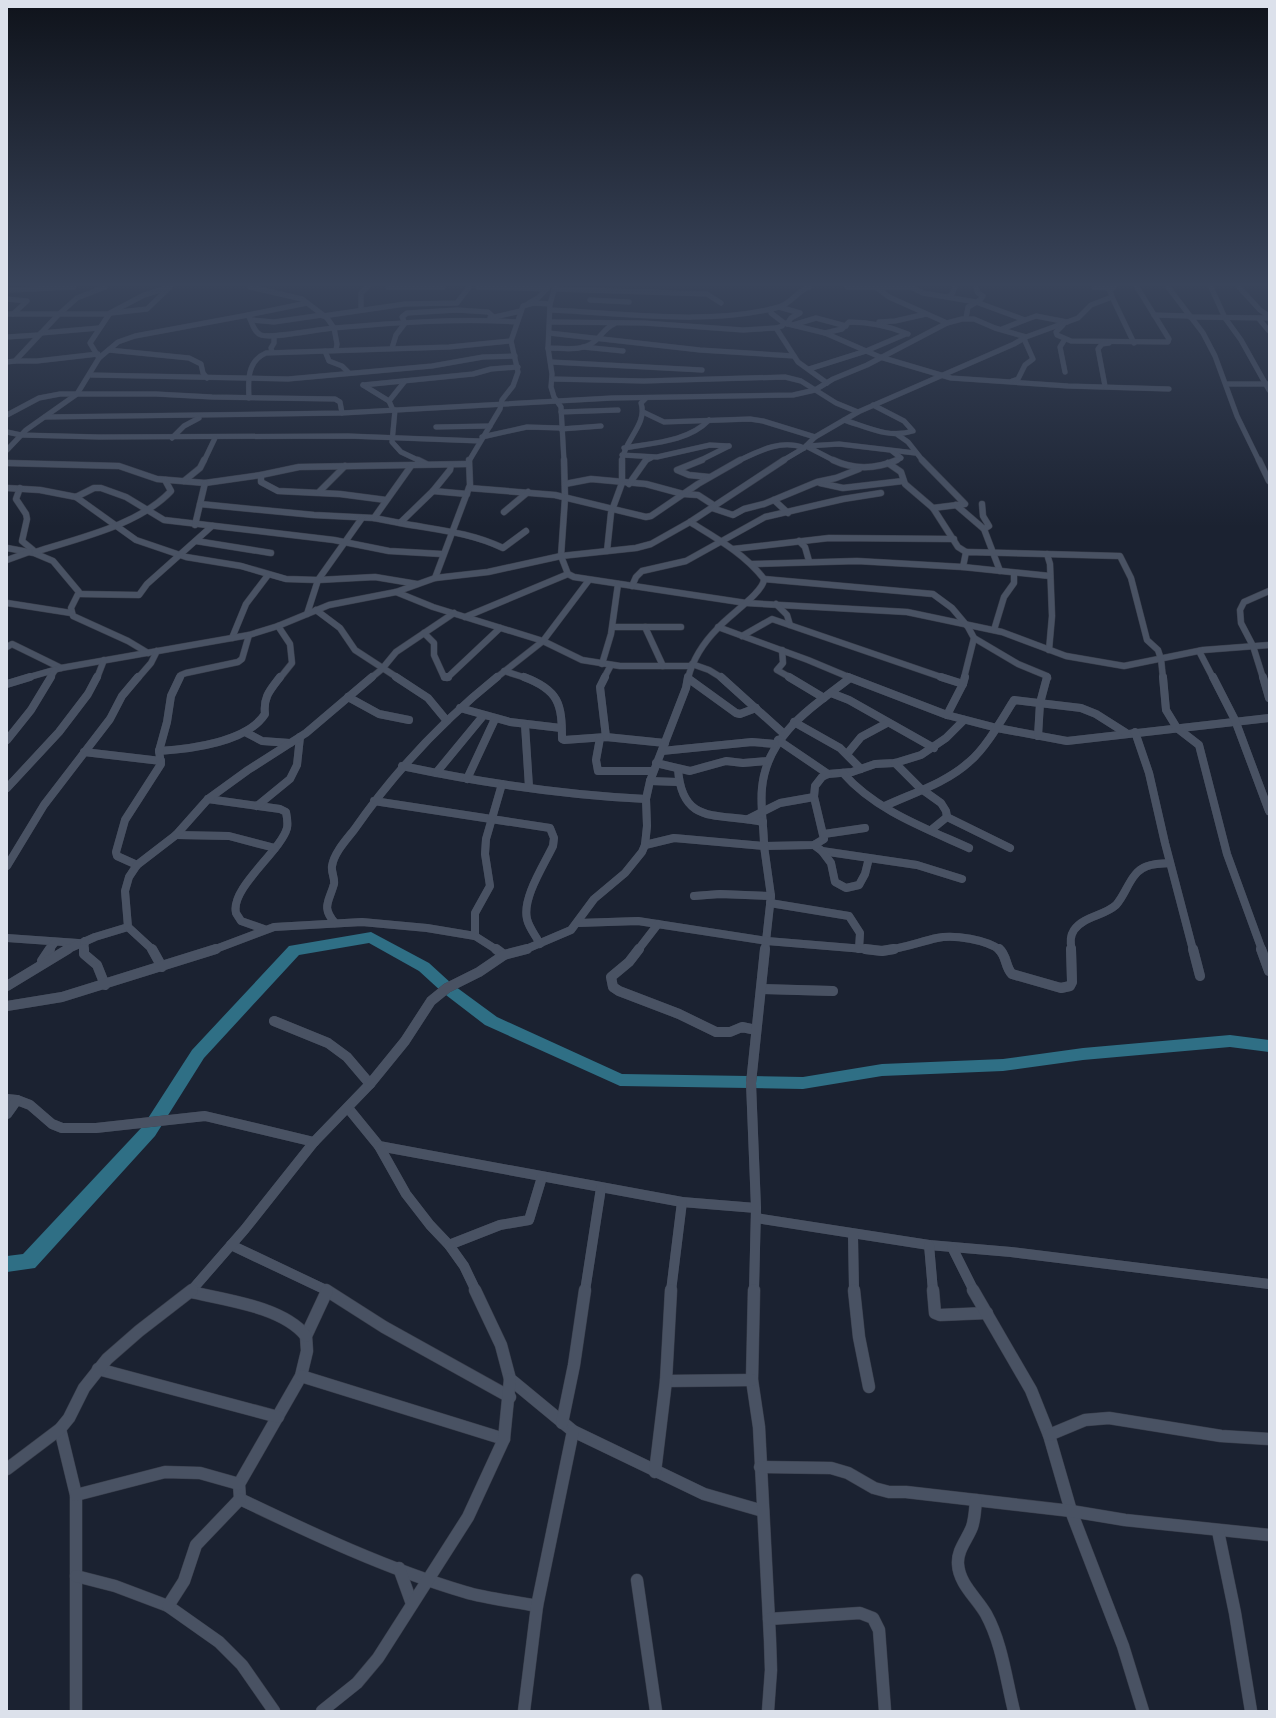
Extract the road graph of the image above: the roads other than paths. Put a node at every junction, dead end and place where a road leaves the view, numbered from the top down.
1 (94, 367) edge
2 (201, 367) edge
3 (253, 367) edge
4 (343, 367) edge
5 (418, 367) edge
6 (516, 367) edge
7 (518, 367) edge
8 (551, 367) edge
9 (648, 367) edge
10 (806, 367) edge
11 (815, 367) edge
12 (862, 367) edge
13 (914, 367) edge
14 (960, 367) edge
15 (1024, 367) edge
16 (1064, 367) edge
17 (1101, 367) edge
18 (1219, 367) edge
19 (1257, 367) edge
20 (809, 369) junction
21 (702, 370) dead end
22 (1065, 372) dead end
23 (349, 373) junction
24 (91, 375) junction
25 (943, 376) junction
26 (207, 378) junction
27 (552, 379) junction
28 (247, 380) junction
29 (405, 381) junction
30 (1011, 381) junction
31 (827, 383) junction
32 (1226, 384) junction
33 (1267, 384) edge
34 (1105, 386) junction
35 (1169, 389) dead end
36 (815, 390) junction
37 (1269, 390) edge
38 (77, 394) junction
39 (249, 398) junction
40 (646, 398) junction
41 (556, 399) junction
42 (389, 401) junction
43 (501, 404) junction
44 (873, 405) junction
45 (394, 410) junction
46 (618, 410) dead end
47 (561, 412) junction
48 (643, 412) junction
49 (858, 412) junction
50 (342, 413) junction
51 (7, 414) edge
52 (201, 416) junction
53 (46, 417) junction
54 (709, 420) junction
55 (844, 420) junction
56 (490, 426) junction
57 (601, 426) dead end
58 (436, 427) dead end
59 (561, 429) junction
60 (7, 432) edge
61 (21, 435) junction
62 (898, 435) junction
63 (393, 437) junction
64 (815, 437) junction
65 (172, 438) junction
66 (215, 438) junction
67 (481, 439) junction
68 (805, 447) junction
69 (624, 448) junction
70 (7, 450) edge
71 (892, 451) junction
72 (915, 453) junction
73 (622, 455) junction
74 (651, 458) junction
75 (8, 463) edge
76 (888, 463) junction
77 (468, 464) junction
78 (451, 465) junction
79 (345, 466) junction
80 (411, 466) junction
81 (428, 466) junction
82 (859, 469) junction
83 (261, 475) junction
84 (709, 477) junction
85 (165, 480) junction
86 (184, 481) junction
87 (902, 481) junction
88 (1269, 481) edge
89 (622, 482) junction
90 (631, 482) junction
91 (817, 482) junction
92 (205, 483) junction
93 (565, 484) junction
94 (7, 488) edge
95 (20, 488) junction
96 (620, 489) junction
97 (468, 491) junction
98 (319, 492) junction
99 (433, 492) junction
100 (528, 492) junction
101 (881, 493) dead end
102 (683, 494) junction
103 (76, 497) junction
104 (565, 498) junction
105 (386, 500) junction
106 (774, 500) junction
107 (200, 504) junction
108 (982, 504) dead end
109 (956, 505) junction
110 (714, 507) junction
111 (612, 508) junction
112 (933, 508) junction
113 (147, 510) junction
114 (504, 512) dead end
115 (788, 513) junction
116 (362, 518) junction
117 (374, 518) junction
118 (690, 522) junction
119 (400, 523) junction
120 (114, 525) junction
121 (195, 525) junction
122 (212, 526) junction
123 (984, 529) junction
124 (526, 531) dead end
125 (450, 532) junction
126 (954, 539) junction
127 (196, 541) junction
128 (721, 541) junction
129 (344, 542) junction
130 (803, 542) junction
131 (7, 548) edge
132 (733, 550) junction
133 (606, 551) junction
134 (34, 552) junction
135 (966, 552) junction
136 (271, 553) dead end
137 (993, 553) junction
138 (442, 554) junction
139 (1047, 554) junction
140 (180, 556) junction
141 (561, 556) junction
142 (7, 560) edge
143 (809, 561) junction
144 (751, 564) junction
145 (963, 567) junction
146 (1000, 571) junction
147 (1014, 572) junction
148 (568, 574) junction
149 (268, 575) junction
150 (1050, 576) junction
151 (435, 578) junction
152 (764, 579) junction
153 (318, 580) junction
154 (589, 580) junction
155 (418, 584) junction
156 (618, 584) junction
157 (632, 586) junction
158 (1269, 591) edge
159 (396, 592) junction
160 (79, 594) junction
161 (7, 603) edge
162 (746, 603) junction
163 (776, 604) junction
164 (316, 610) junction
165 (71, 613) junction
166 (454, 613) junction
167 (307, 614) junction
168 (465, 617) junction
169 (967, 624) junction
170 (790, 625) junction
171 (278, 626) junction
172 (613, 627) junction
173 (645, 627) junction
174 (681, 627) dead end
175 (718, 627) junction
176 (500, 628) junction
177 (994, 630) junction
178 (424, 633) junction
179 (249, 635) junction
180 (742, 636) junction
181 (232, 638) junction
182 (974, 638) junction
183 (543, 641) junction
184 (9, 644) edge
185 (1269, 645) edge
186 (1253, 646) junction
187 (782, 650) junction
188 (1049, 650) junction
189 (157, 651) junction
190 (1199, 651) junction
191 (148, 652) junction
192 (1161, 659) junction
193 (104, 660) junction
194 (602, 664) junction
195 (611, 665) junction
196 (691, 665) junction
197 (663, 666) junction
198 (58, 669) junction
199 (382, 669) junction
200 (504, 671) junction
201 (850, 678) junction
202 (689, 679) junction
203 (7, 684) edge
204 (963, 684) junction
205 (827, 695) junction
206 (348, 697) junction
207 (1269, 698) edge
208 (1040, 703) junction
209 (460, 708) junction
210 (756, 708) junction
211 (947, 715) junction
212 (483, 716) junction
213 (1269, 718) edge
214 (495, 719) junction
215 (409, 720) dead end
216 (964, 720) junction
217 (1235, 720) junction
218 (447, 721) junction
219 (794, 722) junction
220 (886, 723) junction
221 (525, 725) junction
222 (562, 728) junction
223 (997, 728) junction
224 (1177, 728) junction
225 (245, 732) junction
226 (782, 732) junction
227 (1130, 732) junction
228 (1038, 736) junction
229 (300, 737) junction
230 (603, 737) junction
231 (7, 740) edge
232 (777, 742) junction
233 (290, 744) junction
234 (664, 747) junction
235 (934, 748) junction
236 (159, 751) junction
237 (84, 752) junction
238 (847, 754) junction
239 (161, 761) junction
240 (768, 761) junction
241 (656, 763) junction
242 (896, 763) junction
243 (402, 766) junction
244 (678, 769) junction
245 (861, 769) junction
246 (653, 771) junction
247 (436, 773) junction
248 (843, 773) junction
249 (828, 774) junction
250 (467, 779) junction
251 (650, 781) junction
252 (678, 782) junction
253 (502, 784) junction
254 (529, 787) junction
255 (7, 788) edge
256 (921, 789) junction
257 (814, 797) junction
258 (208, 799) junction
259 (646, 799) junction
260 (374, 801) junction
261 (256, 806) junction
262 (885, 806) junction
263 (1269, 811) edge
264 (763, 812) junction
265 (947, 817) junction
266 (492, 818) junction
267 (748, 819) junction
268 (763, 822) junction
269 (865, 828) dead end
270 (932, 830) junction
271 (824, 834) junction
272 (176, 835) junction
273 (645, 845) junction
274 (814, 845) junction
275 (764, 846) junction
276 (275, 848) junction
277 (969, 848) dead end
278 (1010, 848) dead end
279 (822, 851) junction
280 (869, 858) junction
281 (1170, 863) junction
282 (137, 865) junction
283 (7, 866) edge
284 (962, 879) dead end
285 (694, 896) dead end
286 (770, 900) junction
287 (335, 922) junction
288 (578, 923) junction
289 (658, 924) junction
290 (128, 927) junction
291 (264, 929) junction
292 (474, 936) junction
293 (7, 938) edge
294 (767, 941) junction
295 (55, 942) junction
296 (82, 942) junction
297 (540, 944) junction
298 (859, 949) junction
299 (504, 955) junction
300 (41, 963) junction
301 (162, 967) junction
302 (1269, 971) edge
303 (1200, 976) dead end
304 (105, 985) junction
305 (7, 986) edge
306 (761, 989) junction
307 (833, 991) dead end
308 (7, 1006) edge
309 (274, 1021) dead end
310 (756, 1030) junction
311 (370, 1084) junction
312 (12, 1099) edge
313 (348, 1108) junction
314 (7, 1114) edge
315 (314, 1142) junction
316 (379, 1146) junction
317 (542, 1177) junction
318 (601, 1188) junction
319 (682, 1202) junction
320 (756, 1213) junction
321 (853, 1234) junction
322 (231, 1245) junction
323 (449, 1245) junction
324 (929, 1246) junction
325 (952, 1247) junction
326 (1269, 1284) edge
327 (327, 1291) junction
328 (191, 1292) junction
329 (987, 1313) junction
330 (306, 1336) junction
331 (98, 1369) junction
332 (301, 1376) junction
333 (510, 1379) junction
334 (752, 1380) junction
335 (666, 1381) junction
336 (869, 1387) dead end
337 (510, 1397) junction
338 (278, 1417) junction
339 (562, 1423) junction
340 (60, 1429) junction
341 (572, 1431) junction
342 (1049, 1435) junction
343 (504, 1439) junction
344 (1269, 1439) edge
345 (760, 1466) junction
346 (7, 1469) edge
347 (656, 1472) junction
348 (239, 1484) junction
349 (76, 1495) junction
350 (240, 1499) junction
351 (976, 1500) junction
352 (763, 1511) junction
353 (1071, 1511) junction
354 (1218, 1531) junction
355 (1269, 1535) edge
356 (399, 1568) junction
357 (76, 1576) junction
358 (430, 1579) junction
359 (637, 1580) dead end
360 (412, 1604) junction
361 (168, 1606) junction
362 (537, 1606) junction
363 (769, 1619) junction
364 (76, 1711) edge
365 (274, 1711) edge
366 (322, 1711) edge
367 (524, 1711) edge
368 (656, 1711) edge
369 (768, 1711) edge
370 (885, 1711) edge
371 (1014, 1711) edge
372 (1144, 1711) edge
373 (1251, 1711) edge

1 - 24 street
2 - 26 street
3 - 28 street
4 - 23 street
5 - 23 street
6 - 29 street
7 - 43 street
8 - 27 street
9 - 21 street
10 - 20 street
11 - 20 street
12 - 31 street
13 - 25 street
14 - 25 street
15 - 30 street
16 - 22 street
17 - 34 street
18 - 32 street
19 - 33 street
20 - 31 street
23 - 28 street
24 - 26 street
24 - 38 street
25 - 30 street
25 - 44 street
26 - 28 street
27 - 36 street
27 - 41 street
28 - 39 street
29 - 42 street
29 - 42 street
30 - 34 street
31 - 36 street
32 - 33 street
32 - 88 street
33 - 37 street
34 - 35 street
36 - 40 street
36 - 49 street
38 - 39 street
38 - 51 street
38 - 53 street
39 - 50 street
40 - 41 street
40 - 48 street
41 - 43 street
41 - 47 street
42 - 45 street
43 - 45 street
43 - 56 street
44 - 49 street
44 - 62 street
45 - 50 street
45 - 63 street
46 - 47 street
47 - 59 street
48 - 54 street
48 - 69 street
49 - 55 street
50 - 52 street
52 - 53 street
52 - 65 street
53 - 61 street
54 - 64 street
54 - 69 street
55 - 62 street
55 - 64 street
56 - 58 street
56 - 67 street
57 - 59 street
59 - 67 street
59 - 93 street
60 - 61 street
61 - 65 street
61 - 70 street
62 - 72 street
63 - 66 street
63 - 67 street
63 - 81 street
64 - 68 street
65 - 66 street
66 - 86 street
67 - 77 street
68 - 71 street
68 - 82 street
68 - 84 street
68 - 110 street
69 - 73 street
71 - 72 street
71 - 76 street
72 - 109 street
73 - 74 street
73 - 89 street
74 - 84 street
74 - 90 street
75 - 85 street
76 - 82 street
76 - 87 street
77 - 78 street
77 - 97 street
78 - 81 street
78 - 99 street
79 - 80 street
79 - 83 street
79 - 98 street
80 - 81 street
80 - 105 street
82 - 91 street
83 - 92 street
83 - 98 street
84 - 102 street
85 - 86 street
85 - 113 street
86 - 92 street
87 - 91 street
87 - 112 street
89 - 90 street
89 - 93 street
89 - 96 street
90 - 96 street
90 - 102 street
91 - 106 street
92 - 107 street
93 - 104 street
94 - 95 street
95 - 103 street
95 - 134 street
96 - 111 street
97 - 99 street
97 - 100 street
97 - 125 street
98 - 105 street
99 - 119 street
100 - 104 street
100 - 114 street
101 - 115 street
102 - 110 street
102 - 111 street
103 - 113 street
103 - 120 street
104 - 111 street
104 - 141 street
105 - 117 street
106 - 110 street
106 - 115 street
107 - 116 street
107 - 121 street
108 - 123 street
109 - 112 street
109 - 123 street
110 - 118 street
111 - 133 street
112 - 126 street
113 - 120 street
113 - 121 street
115 - 128 street
116 - 117 street
116 - 129 street
117 - 119 street
118 - 128 street
118 - 133 street
119 - 125 street
120 - 134 street
120 - 140 street
121 - 122 street
122 - 127 street
122 - 129 street
123 - 137 street
124 - 125 street
125 - 138 street
126 - 130 street
126 - 135 street
127 - 136 street
127 - 140 street
128 - 132 street
128 - 157 street
129 - 138 street
129 - 153 street
130 - 132 street
130 - 143 street
131 - 134 street
132 - 144 street
133 - 141 street
134 - 142 street
134 - 160 street
135 - 137 street
135 - 145 street
137 - 139 street
137 - 146 street
138 - 151 street
139 - 150 street
139 - 192 street
140 - 149 street
140 - 160 street
141 - 148 street
141 - 151 street
143 - 144 street
143 - 145 street
144 - 152 street
145 - 146 street
146 - 147 street
147 - 150 street
147 - 177 street
148 - 154 street
148 - 168 street
149 - 153 street
149 - 181 street
150 - 188 street
151 - 155 street
152 - 162 street
152 - 169 street
153 - 155 street
153 - 167 street
154 - 156 street
154 - 183 street
155 - 159 street
156 - 157 street
156 - 172 street
157 - 162 street
158 - 186 street
159 - 164 street
159 - 166 street
160 - 165 street
161 - 165 street
162 - 163 street
162 - 175 street
163 - 169 street
163 - 170 street
164 - 167 street
164 - 199 street
165 - 191 street
166 - 168 street
166 - 178 street
167 - 171 street
168 - 176 street
169 - 177 street
169 - 182 street
170 - 180 street
170 - 204 street
171 - 179 street
171 - 225 street
172 - 173 street
172 - 194 street
173 - 174 street
173 - 197 street
175 - 180 street
175 - 196 street
176 - 178 street
176 - 183 street
177 - 188 street
178 - 199 street
179 - 181 street
179 - 236 street
180 - 187 street
181 - 189 street
182 - 204 street
182 - 208 street
183 - 194 street
183 - 200 street
184 - 198 street
185 - 186 street
186 - 190 street
186 - 207 street
187 - 201 street
187 - 205 street
188 - 192 street
189 - 191 street
189 - 237 street
190 - 192 street
190 - 217 street
191 - 193 street
192 - 224 street
193 - 198 street
193 - 255 street
194 - 195 street
195 - 197 street
195 - 230 street
196 - 197 street
196 - 202 street
196 - 210 street
198 - 203 street
198 - 231 street
199 - 206 street
199 - 218 street
200 - 209 street
200 - 222 street
201 - 205 street
201 - 211 street
202 - 210 street
202 - 234 street
204 - 211 street
205 - 219 street
205 - 220 street
206 - 215 street
206 - 229 street
208 - 223 street
208 - 227 street
208 - 228 street
209 - 212 street
209 - 218 street
210 - 226 street
211 - 216 street
212 - 214 street
212 - 247 street
213 - 217 street
214 - 221 street
214 - 250 street
216 - 223 street
216 - 235 street
217 - 224 street
217 - 263 street
218 - 243 street
219 - 226 street
219 - 238 street
220 - 235 street
220 - 238 street
221 - 222 street
221 - 254 street
222 - 230 street
223 - 228 street
223 - 256 street
224 - 227 street
224 - 302 street
225 - 233 street
225 - 236 street
226 - 232 street
227 - 228 street
227 - 281 street
229 - 233 street
229 - 261 street
230 - 234 street
230 - 246 street
232 - 234 street
232 - 240 street
232 - 249 street
233 - 258 street
234 - 241 street
235 - 242 street
236 - 239 street
237 - 239 street
237 - 283 street
238 - 245 street
239 - 282 street
240 - 244 street
240 - 264 street
241 - 244 street
241 - 246 street
242 - 245 street
242 - 256 street
243 - 247 street
243 - 260 street
244 - 252 street
245 - 248 street
246 - 251 street
247 - 250 street
248 - 249 street
248 - 262 street
249 - 257 street
250 - 253 street
251 - 252 street
251 - 259 street
252 - 267 street
253 - 254 street
253 - 266 street
254 - 259 street
256 - 262 street
256 - 265 street
257 - 264 street
257 - 271 street
258 - 261 street
258 - 272 street
259 - 273 street
260 - 266 street
260 - 287 street
261 - 276 street
262 - 270 street
264 - 267 street
264 - 268 street
265 - 270 street
265 - 278 street
266 - 292 street
266 - 297 street
267 - 268 street
268 - 275 street
269 - 271 street
270 - 277 street
271 - 274 street
272 - 276 street
272 - 282 street
273 - 275 street
273 - 288 street
274 - 275 street
274 - 279 street
275 - 286 street
276 - 291 street
279 - 280 street
279 - 280 street
280 - 284 street
281 - 298 street
281 - 303 street
282 - 290 street
285 - 286 street
286 - 294 street
286 - 298 street
287 - 291 street
287 - 292 street
288 - 289 street
288 - 297 street
289 - 294 street
289 - 310 street
290 - 296 street
290 - 301 street
291 - 301 street
292 - 299 street
293 - 295 street
294 - 298 street
294 - 306 street
295 - 296 street
295 - 300 street
296 - 300 street
296 - 304 street
297 - 299 street
299 - 311 street
300 - 305 street
301 - 304 street
304 - 308 street
306 - 307 street
306 - 310 street
309 - 311 street
310 - 320 street
311 - 313 street
312 - 314 street
312 - 315 street
313 - 315 street
313 - 316 street
315 - 322 street
316 - 317 street
316 - 323 street
317 - 318 street
317 - 323 street
318 - 319 street
318 - 339 street
319 - 320 street
319 - 335 street
320 - 321 street
320 - 334 street
321 - 324 street
321 - 336 street
322 - 327 street
322 - 328 street
323 - 333 street
324 - 325 street
324 - 329 street
325 - 326 street
325 - 329 street
327 - 330 street
327 - 337 street
328 - 330 street
328 - 331 street
329 - 342 street
330 - 332 street
331 - 338 street
331 - 340 street
332 - 338 street
332 - 343 street
333 - 337 street
333 - 339 street
334 - 335 street
334 - 345 street
335 - 347 street
337 - 343 street
338 - 348 street
339 - 341 street
340 - 346 street
340 - 349 street
341 - 347 street
341 - 362 street
342 - 344 street
342 - 353 street
343 - 358 street
345 - 351 street
345 - 352 street
347 - 352 street
348 - 349 street
348 - 350 street
349 - 357 street
350 - 356 street
350 - 361 street
351 - 353 street
351 - 371 street
352 - 363 street
353 - 354 street
353 - 372 street
354 - 355 street
354 - 373 street
356 - 358 street
356 - 360 street
357 - 361 street
357 - 364 street
358 - 360 street
358 - 362 street
359 - 368 street
360 - 366 street
361 - 365 street
362 - 367 street
363 - 369 street
363 - 370 street

